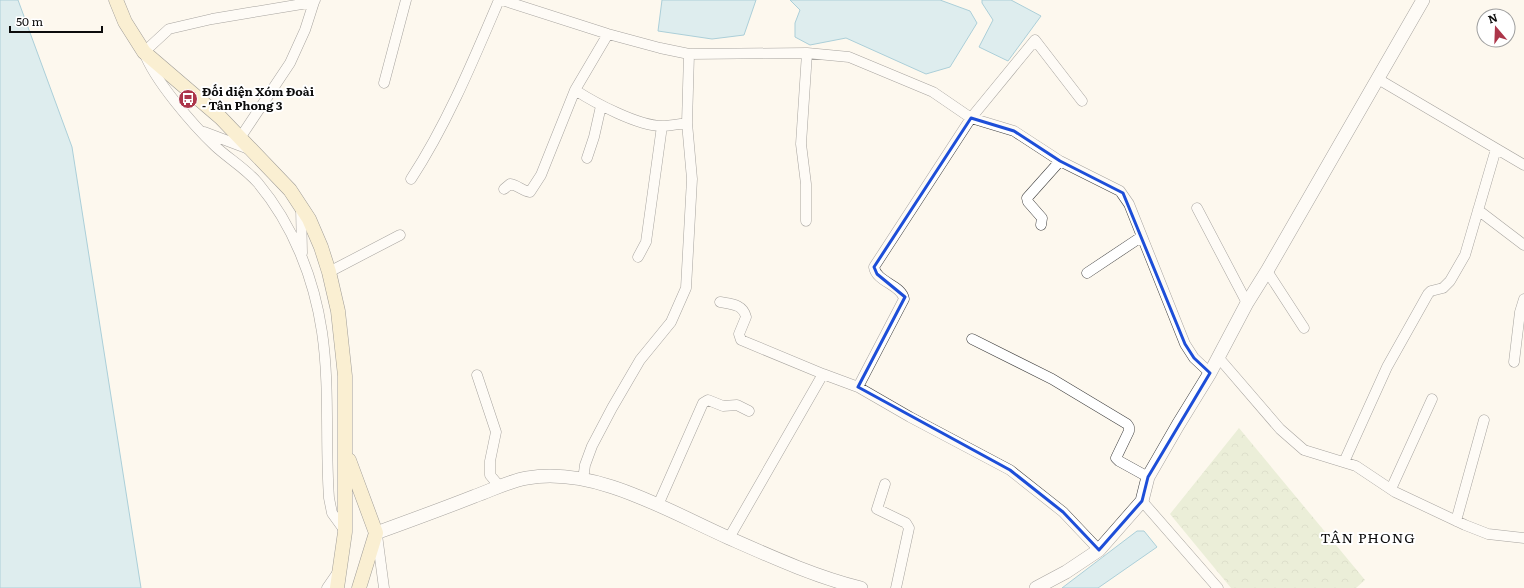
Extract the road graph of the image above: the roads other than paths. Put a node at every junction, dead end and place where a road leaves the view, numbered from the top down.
1 (116, 0) edge
2 (406, 0) edge
3 (500, 0) edge
4 (1423, 0) edge
5 (314, 1) edge
6 (608, 34) junction
7 (144, 52) junction
8 (807, 53) junction
9 (689, 54) junction
10 (1378, 79) junction
11 (384, 84) dead end
12 (575, 90) junction
13 (1082, 101) dead end
14 (601, 106) junction
15 (971, 118) junction
16 (687, 123) junction
17 (662, 126) junction
18 (202, 132) junction
19 (240, 138) junction
20 (1496, 149) junction
21 (251, 150) junction
22 (586, 158) dead end
23 (1060, 161) junction
24 (1524, 165) edge
25 (411, 179) dead end
26 (504, 189) dead end
27 (301, 207) junction
28 (1197, 208) dead end
29 (1478, 210) junction
30 (806, 221) dead end
31 (1041, 225) dead end
32 (400, 235) dead end
33 (1141, 237) junction
34 (1524, 245) edge
35 (302, 255) junction
36 (638, 257) dead end
37 (1267, 271) junction
38 (329, 272) junction
39 (1087, 273) dead end
40 (1524, 299) edge
41 (720, 302) dead end
42 (1247, 303) junction
43 (1304, 328) dead end
44 (972, 339) dead end
45 (1218, 357) junction
46 (1514, 362) dead end
47 (1210, 373) junction
48 (823, 374) junction
49 (477, 375) dead end
50 (858, 387) junction
51 (1432, 399) dead end
52 (749, 411) dead end
53 (1484, 420) dead end
54 (346, 452) junction
55 (1344, 462) junction
56 (1148, 477) junction
57 (583, 480) junction
58 (885, 484) dead end
59 (500, 487) junction
60 (1391, 489) junction
61 (1142, 501) junction
62 (658, 505) junction
63 (1456, 521) junction
64 (345, 532) junction
65 (376, 533) junction
66 (729, 538) junction
67 (1524, 538) edge
68 (1098, 550) junction
69 (340, 568) junction
70 (842, 586) edge
71 (327, 588) edge
72 (337, 588) edge
73 (359, 588) edge
74 (384, 588) edge
75 (861, 588) edge
76 (896, 588) edge
77 (1036, 588) edge
78 (1218, 588) edge

1 - 7 main road
2 - 11 street
3 - 6 street
3 - 25 street
4 - 10 street
5 - 7 street
5 - 19 street
6 - 9 street
6 - 12 street
7 - 18 street
7 - 19 main road
8 - 9 street
8 - 15 street
8 - 30 street
9 - 16 street
10 - 20 street
10 - 37 street
12 - 14 street
12 - 26 street
13 - 15 street
14 - 17 street
14 - 22 street
15 - 23 street
15 - 50 street
16 - 17 street
16 - 57 street
17 - 36 street
18 - 21 street
18 - 35 street
19 - 21 main road
20 - 24 street
20 - 29 street
21 - 27 main road
23 - 31 street
23 - 33 street
27 - 35 street
27 - 38 main road
28 - 42 street
29 - 34 street
29 - 55 street
32 - 38 street
33 - 39 street
33 - 47 street
35 - 64 street
37 - 42 street
37 - 43 street
38 - 54 main road
40 - 46 street
41 - 48 street
42 - 45 street
44 - 56 street
45 - 47 street
45 - 55 street
47 - 56 street
48 - 50 street
48 - 66 street
49 - 59 street
50 - 68 street
51 - 60 street
52 - 62 street
53 - 63 street
54 - 64 main road
54 - 65 main road
55 - 60 street
56 - 61 street
57 - 59 street
57 - 62 street
58 - 76 street
59 - 65 street
60 - 63 street
61 - 68 street
61 - 78 street
62 - 66 street
63 - 67 street
64 - 69 main road
65 - 73 main road
65 - 74 street
66 - 70 street
68 - 77 street
69 - 71 street
69 - 72 main road
70 - 75 street

